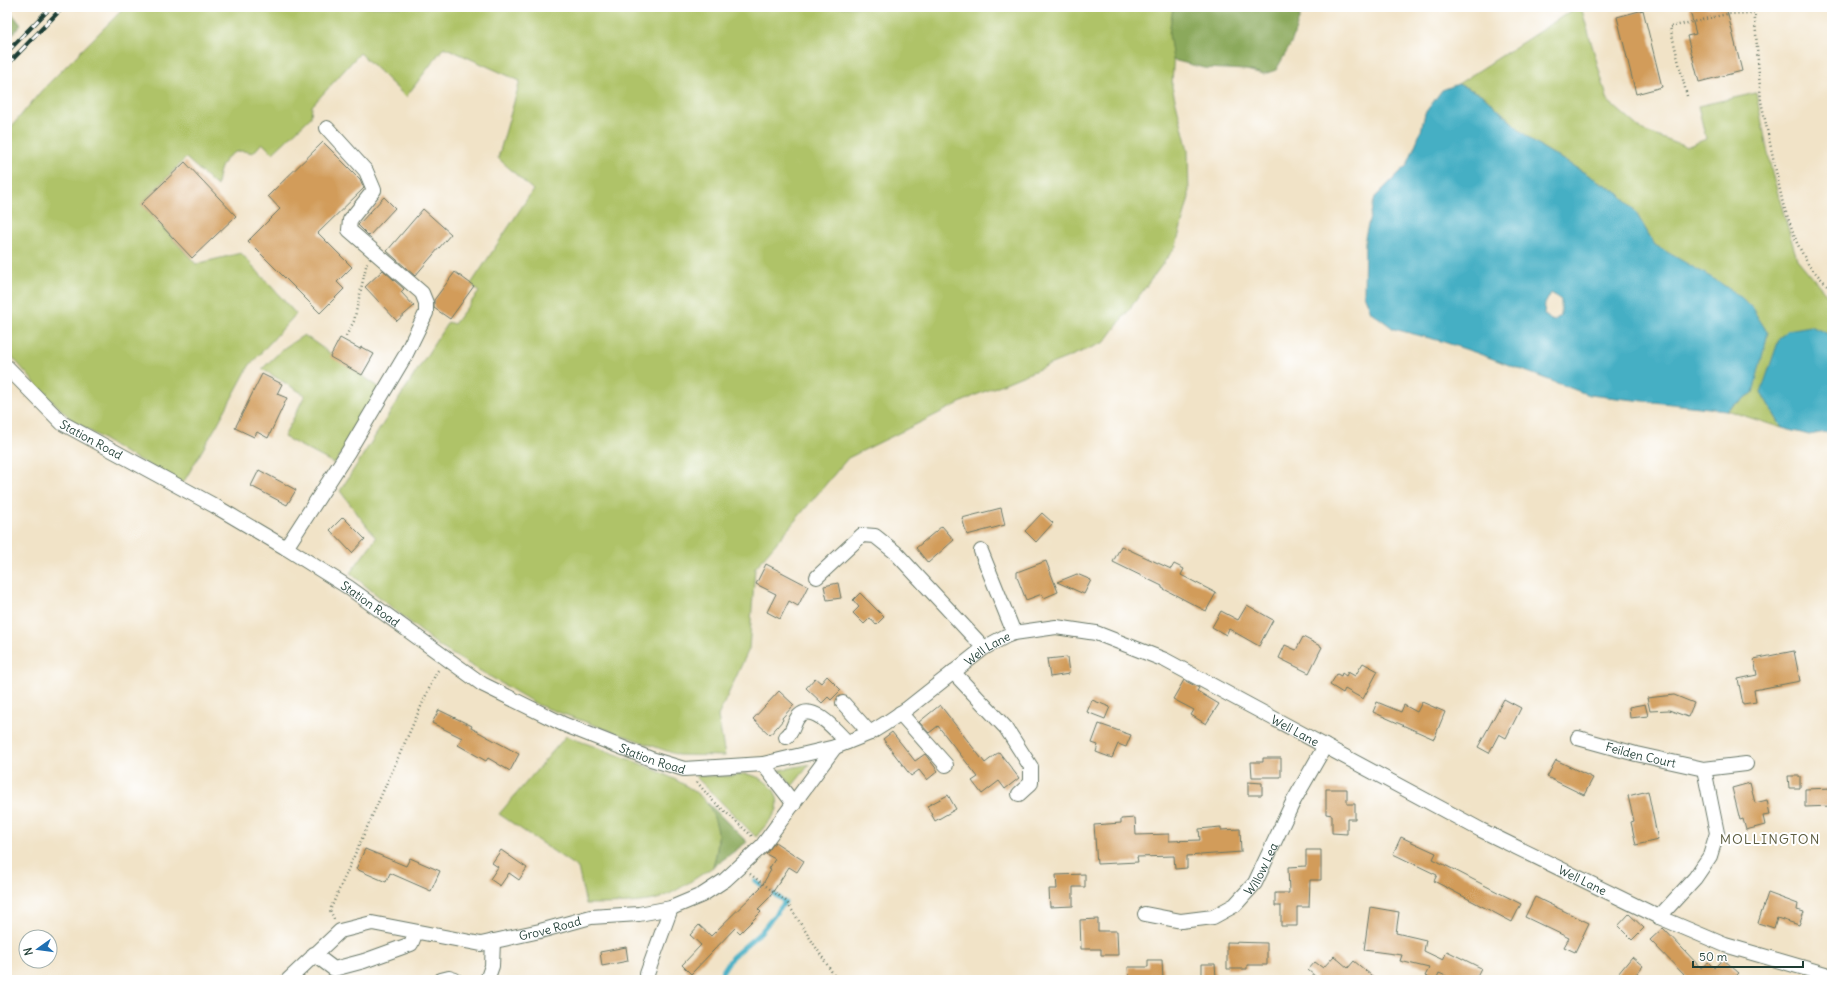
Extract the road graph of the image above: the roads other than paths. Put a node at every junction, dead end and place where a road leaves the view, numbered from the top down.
1 (327, 128) dead end
2 (7, 367) edge
3 (286, 548) junction
4 (981, 551) dead end
5 (817, 577) dead end
6 (1014, 633) junction
7 (984, 648) junction
8 (953, 672) junction
9 (843, 703) dead end
10 (900, 713) junction
11 (870, 733) junction
12 (786, 737) dead end
13 (1578, 738) dead end
14 (841, 744) junction
15 (1325, 746) junction
16 (763, 764) junction
17 (1746, 764) dead end
18 (946, 765) dead end
19 (1704, 769) junction
20 (1019, 794) dead end
21 (794, 804) junction
22 (671, 908) junction
23 (1145, 914) dead end
24 (1659, 917) junction
25 (416, 932) junction
26 (493, 941) junction
27 (314, 954) junction
28 (1832, 976) edge
29 (288, 980) edge
30 (441, 980) edge
31 (455, 980) edge
32 (487, 980) edge
33 (648, 980) edge

1 - 3 street
2 - 3 street, Station Road
3 - 16 street, Station Road
4 - 6 street
5 - 7 street
6 - 7 street, Well Lane
6 - 15 street, Well Lane
7 - 8 street, Well Lane
8 - 10 street, Well Lane
8 - 20 street
9 - 11 street
10 - 11 street, Well Lane
10 - 18 street
11 - 14 street, Well Lane
12 - 14 street
13 - 19 street, Feilden Court
14 - 16 street, Well Lane
14 - 21 street, Grove Road
15 - 23 street, Willow Lea
15 - 24 street, Well Lane
16 - 21 street
17 - 19 street, Feilden Court
19 - 24 street
21 - 22 street, Grove Road
22 - 26 street, Grove Road
22 - 33 street
24 - 28 street, Well Lane
25 - 26 street, Grove Road
25 - 27 street, Grove Road
25 - 27 street
26 - 32 street
27 - 29 street
30 - 31 street

